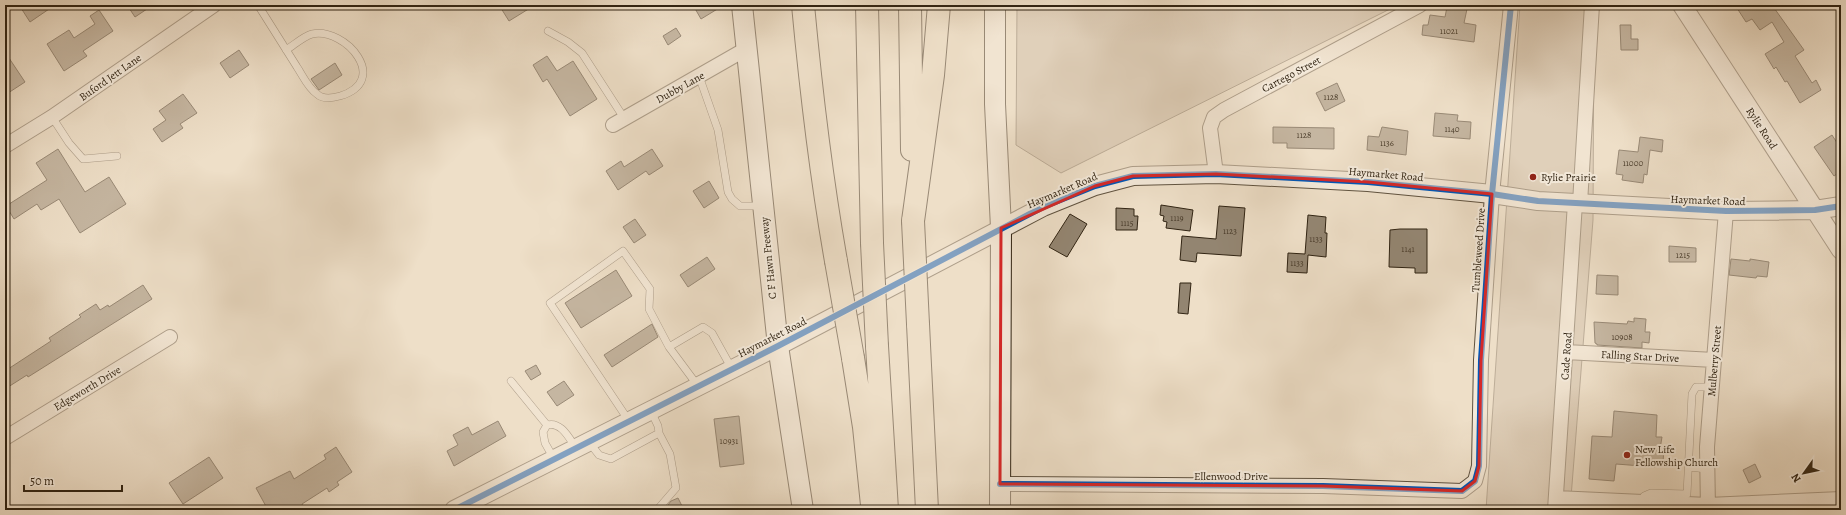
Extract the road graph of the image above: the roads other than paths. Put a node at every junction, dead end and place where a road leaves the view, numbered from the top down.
1 (214, 5) edge
2 (258, 5) edge
3 (742, 5) edge
4 (803, 5) edge
5 (867, 5) edge
6 (910, 5) edge
7 (939, 5) edge
8 (995, 5) edge
9 (1420, 5) edge
10 (1511, 5) edge
11 (1592, 5) edge
12 (1682, 5) edge
13 (548, 31) dead end
14 (286, 50) junction
15 (746, 50) junction
16 (700, 76) junction
17 (52, 117) junction
18 (618, 122) joint
19 (5, 146) edge
20 (117, 156) dead end
21 (1216, 174) junction
22 (1492, 194) junction
23 (1578, 203) junction
24 (763, 206) junction
25 (1841, 206) edge
26 (1815, 210) junction
27 (1726, 211) junction
28 (913, 221) junction
29 (1001, 228) junction
30 (1841, 250) edge
31 (170, 337) dead end
32 (778, 346) junction
33 (669, 347) junction
34 (1566, 352) junction
35 (1714, 360) junction
36 (732, 369) junction
37 (511, 381) dead end
38 (698, 386) junction
39 (1712, 387) junction
40 (651, 410) junction
41 (629, 421) junction
42 (547, 425) junction
43 (659, 433) junction
44 (5, 438) edge
45 (582, 445) junction
46 (554, 459) junction
47 (1689, 467) junction
48 (1708, 469) junction
49 (1000, 484) junction
50 (1462, 491) joint
51 (1841, 499) edge
52 (1644, 502) junction
53 (1556, 504) edge
54 (1811, 505) edge
55 (1708, 508) edge
56 (454, 510) edge
57 (657, 510) edge
58 (803, 510) edge
59 (872, 510) edge
60 (886, 510) edge
61 (927, 510) edge
62 (1000, 510) edge

1 - 17 street, Buford Jett Lane
2 - 14 lane
3 - 15 main road, C F Hawn Freeway
4 - 59 highway, bridge
5 - 60 highway, bridge
6 - 28 highway
7 - 28 highway
8 - 29 main road
9 - 21 street, Cartego Street
10 - 22 street, Tumbleweed Drive
11 - 23 street, Cade Road
12 - 26 street, Rylie Road
13 - 18 lane
14 - 14 lane
15 - 16 street, Dubby Lane
15 - 24 main road, C F Hawn Freeway
16 - 18 street, Dubby Lane
16 - 24 lane
17 - 19 street, Buford Jett Lane
17 - 20 lane
21 - 22 street, Haymarket Road
21 - 29 street, Haymarket Road
22 - 23 street, Haymarket Road
22 - 50 street, Tumbleweed Drive
23 - 27 street, Haymarket Road
23 - 34 street, Cade Road
24 - 32 main road, C F Hawn Freeway
25 - 26 street, Haymarket Road
26 - 27 street, Haymarket Road
26 - 30 street, Rylie Road
27 - 35 street, Mulberry Street
28 - 61 highway, bridge
29 - 32 street, Haymarket Road
29 - 49 main road
31 - 44 street, Edgeworth Drive
32 - 36 street, Haymarket Road
32 - 58 main road, C F Hawn Freeway
33 - 36 lane
33 - 38 lane
33 - 41 lane
34 - 35 street, Falling Star Drive
34 - 53 street, Cade Road
35 - 39 street, Mulberry Street
36 - 38 street, Haymarket Road
37 - 42 lane
38 - 40 street, Haymarket Road
39 - 47 lane
39 - 48 street, Mulberry Street
40 - 41 street, Haymarket Road
40 - 43 lane
41 - 45 street, Haymarket Road
42 - 45 lane
42 - 46 lane
43 - 45 lane
43 - 57 lane
45 - 46 street, Haymarket Road
46 - 56 street, Haymarket Road
47 - 48 lane
47 - 52 lane
48 - 55 street, Mulberry Street
49 - 50 street, Ellenwood Drive
49 - 62 main road
51 - 54 street
52 - 53 street
52 - 55 street
54 - 55 street

